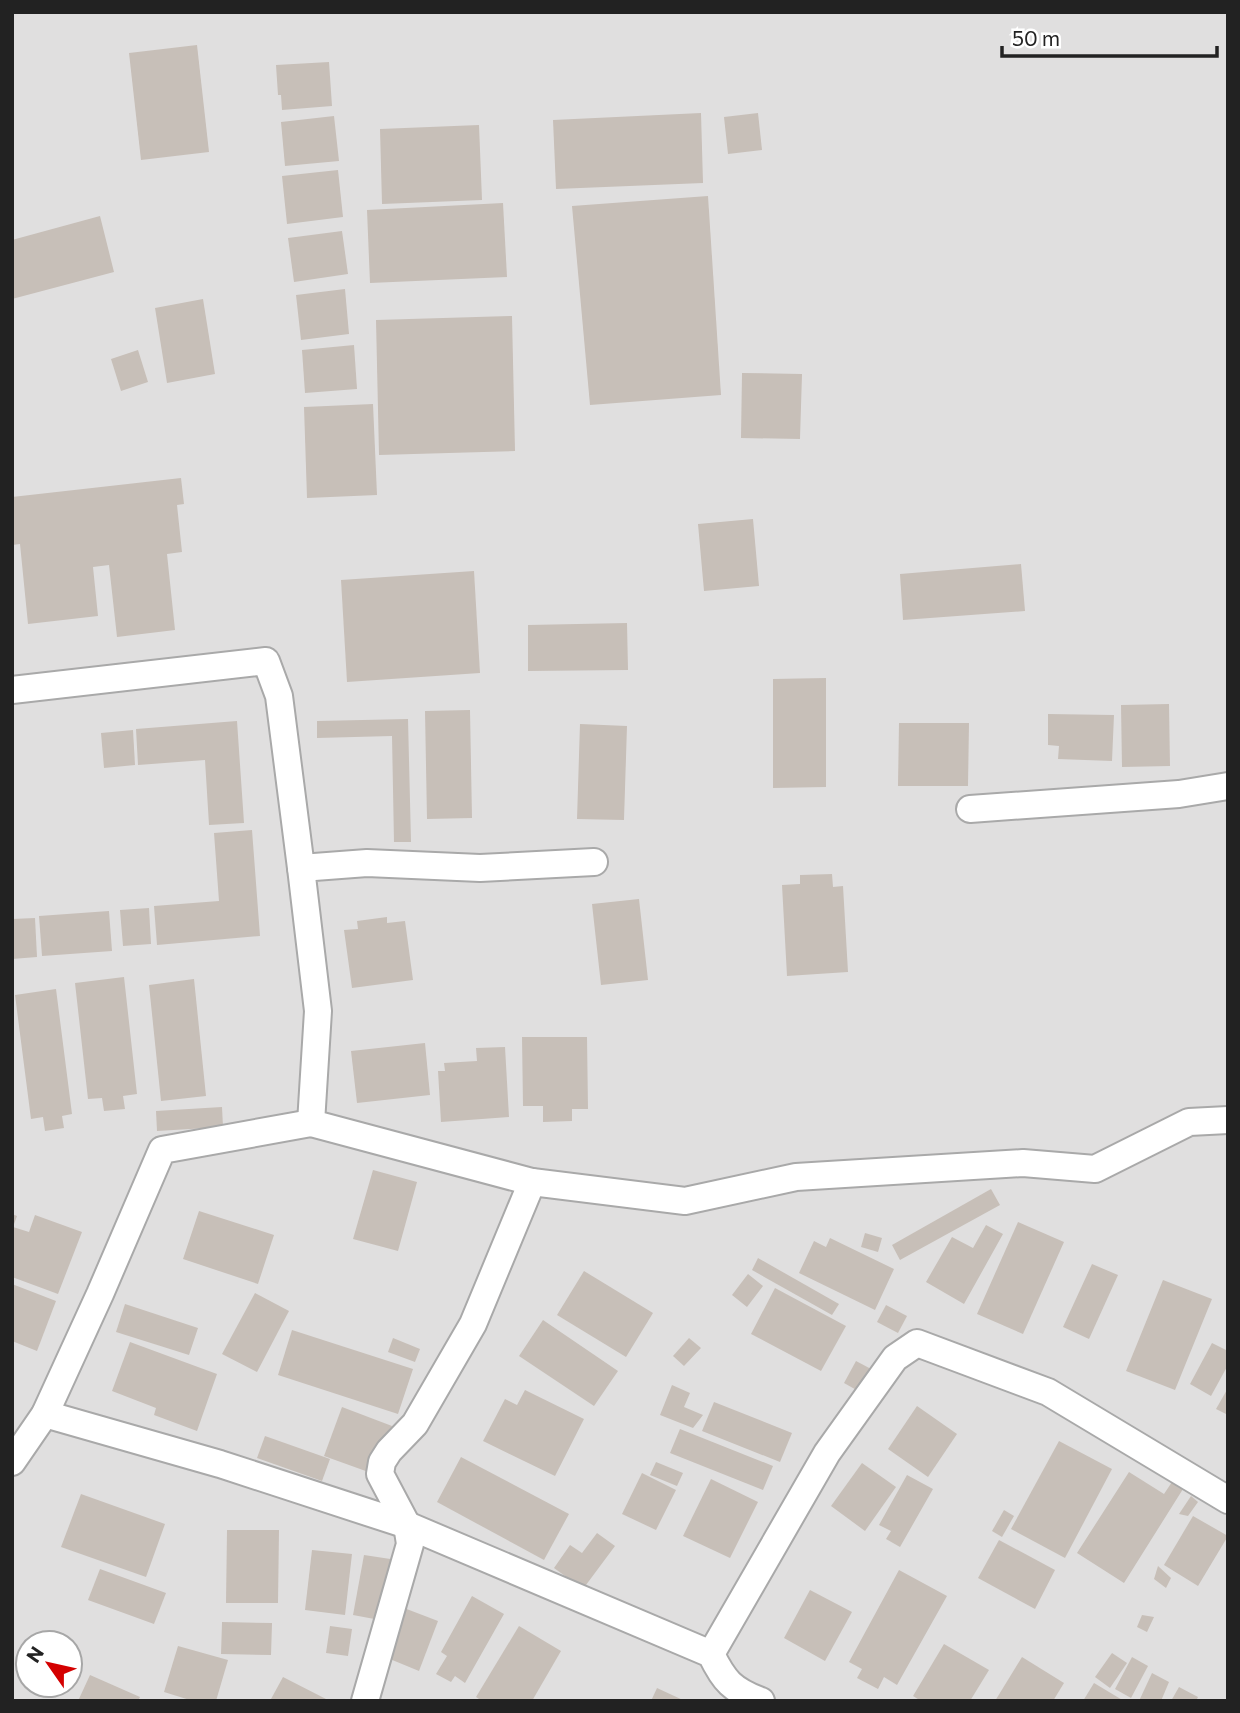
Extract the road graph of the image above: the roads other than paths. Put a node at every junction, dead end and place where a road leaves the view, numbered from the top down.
1 (12, 690) edge
2 (1228, 786) edge
3 (970, 809) dead end
4 (594, 862) dead end
5 (301, 868) junction
6 (1228, 1120) edge
7 (311, 1123) junction
8 (533, 1182) junction
9 (45, 1414) junction
10 (12, 1462) edge
11 (1228, 1500) edge
12 (407, 1525) junction
13 (710, 1654) junction
14 (365, 1701) edge
15 (761, 1701) edge

1 - 5 street
2 - 3 street
4 - 5 street
5 - 7 street
6 - 8 street
7 - 8 street
7 - 9 street
8 - 12 street
9 - 10 street
9 - 12 street
11 - 13 street
12 - 13 street
12 - 14 street
13 - 15 street

